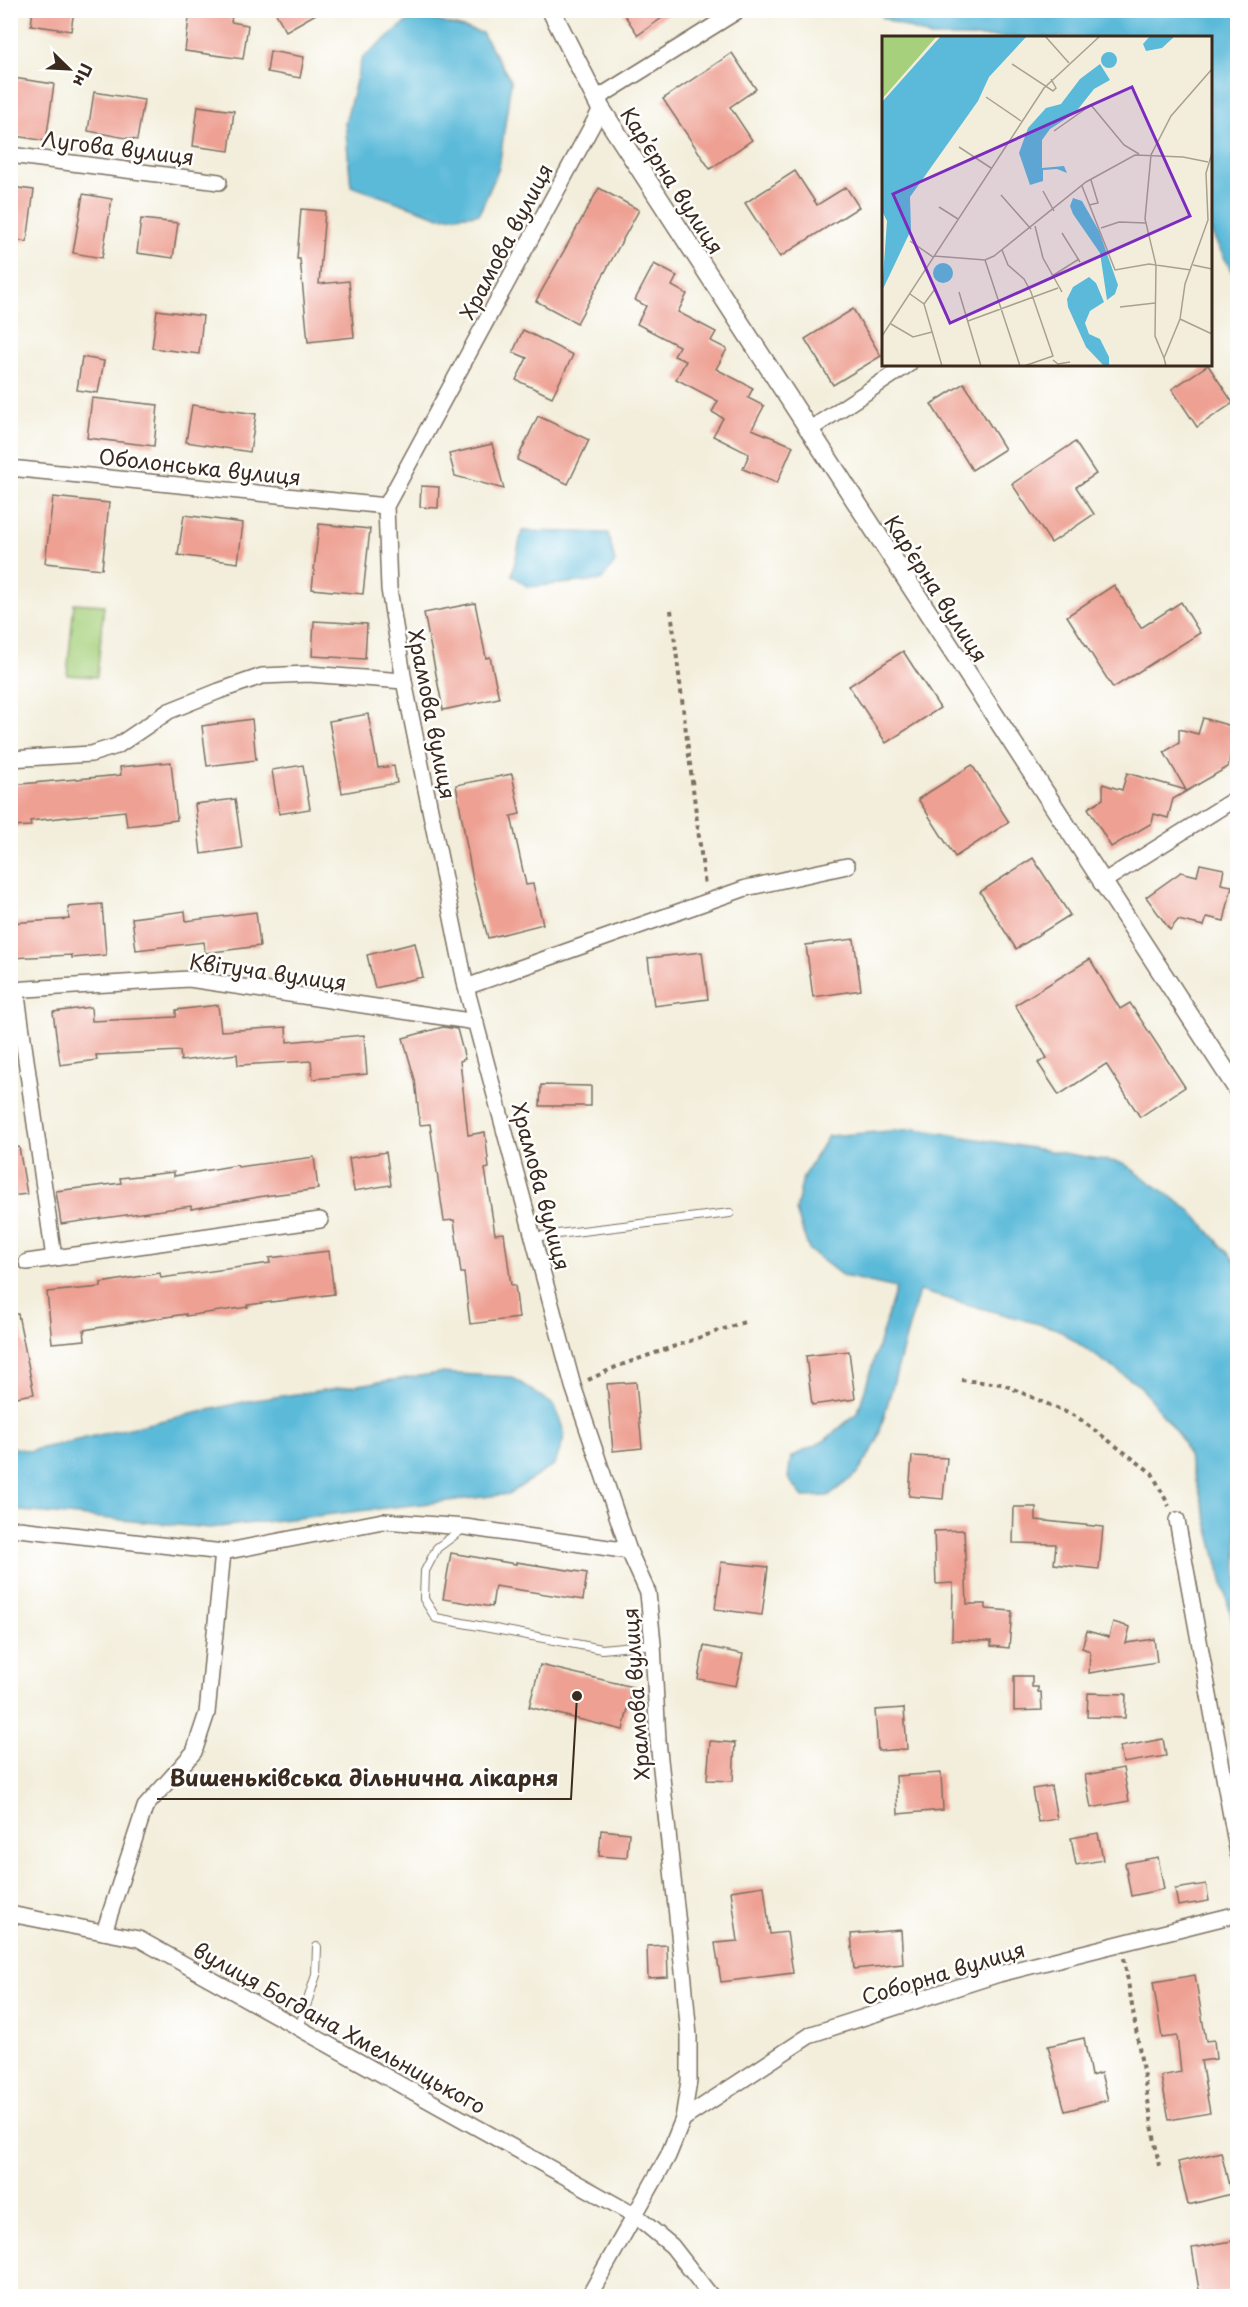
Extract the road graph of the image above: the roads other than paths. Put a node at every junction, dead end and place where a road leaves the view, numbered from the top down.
1 (551, 10) edge
2 (739, 10) edge
3 (598, 104) junction
4 (10, 154) edge
5 (219, 182) dead end
6 (906, 366) edge
7 (809, 430) junction
8 (10, 468) edge
9 (386, 506) junction
10 (404, 681) junction
11 (10, 759) edge
12 (1238, 797) edge
13 (847, 866) dead end
14 (1101, 883) junction
15 (466, 987) junction
16 (13, 989) edge
17 (476, 1022) junction
18 (1238, 1090) edge
19 (730, 1213) dead end
20 (320, 1220) dead end
21 (533, 1237) junction
22 (54, 1258) junction
23 (27, 1262) dead end
24 (1177, 1520) road end
25 (465, 1527) junction
26 (10, 1528) edge
27 (628, 1551) junction
28 (223, 1552) junction
29 (653, 1644) junction
30 (1238, 1854) edge
31 (10, 1914) edge
32 (1238, 1914) edge
33 (104, 1932) junction
34 (316, 1947) dead end
35 (299, 2028) junction
36 (683, 2119) junction
37 (636, 2216) junction
38 (589, 2296) edge
39 (711, 2296) edge

1 - 3 street, Карʼєрна вулиця
2 - 3 street
3 - 7 street, Карʼєрна вулиця
3 - 9 street, Храмова вулиця
4 - 5 street, Лугова вулиця
6 - 7 street
7 - 14 street, Карʼєрна вулиця
8 - 9 street, Оболонська вулиця
9 - 10 street, Храмова вулиця
10 - 11 street
10 - 15 street, Храмова вулиця
12 - 14 street
13 - 15 street
14 - 18 street, Карʼєрна вулиця
15 - 17 street, Храмова вулиця
16 - 17 street, Квітуча вулиця
16 - 22 street, Квітуча вулиця
17 - 21 street, Храмова вулиця
19 - 21 lane
20 - 22 street
21 - 27 street, Храмова вулиця
22 - 23 street
24 - 30 street
25 - 27 street
25 - 28 street
25 - 29 lane
26 - 28 street
27 - 29 street, Храмова вулиця
28 - 33 street
29 - 36 street, Храмова вулиця
31 - 33 street, вулиця Богдана Хмельницького
32 - 36 street, Соборна вулиця
33 - 35 street, вулиця Богдана Хмельницького
34 - 35 lane
35 - 37 street, вулиця Богдана Хмельницького
36 - 37 street, Храмова вулиця
37 - 38 street, Храмова вулиця
37 - 39 street

